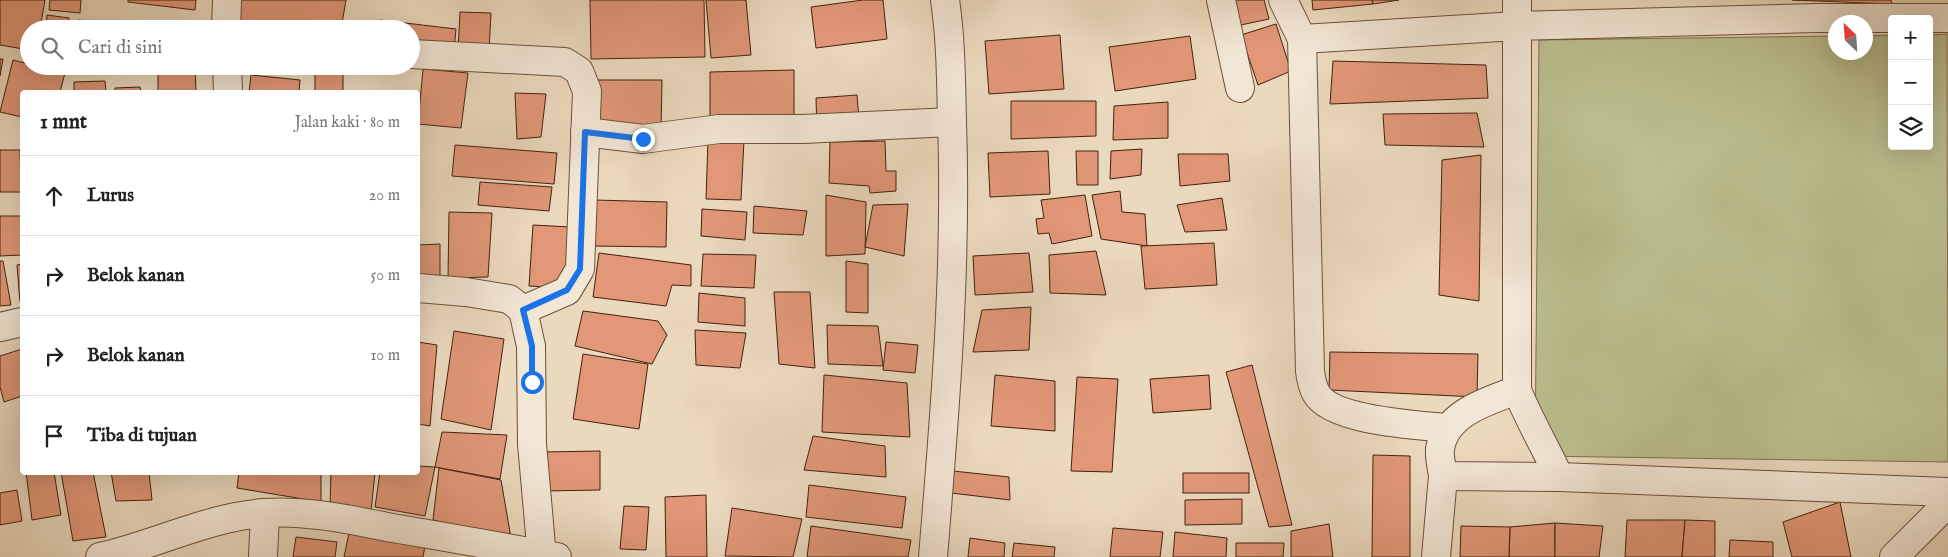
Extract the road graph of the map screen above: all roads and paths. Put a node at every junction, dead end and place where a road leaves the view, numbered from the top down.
1 (228, 0) edge
2 (945, 0) edge
3 (1221, 0) edge
4 (1283, 0) edge
5 (1517, 13) edge
6 (1948, 18) edge
7 (227, 20) edge
8 (1302, 39) junction
9 (420, 54) edge
10 (227, 75) edge
11 (1240, 88) dead end
12 (228, 90) edge
13 (952, 122) junction
14 (585, 132) junction
15 (420, 288) edge
16 (523, 310) junction
17 (20, 322) edge
18 (0, 327) edge
19 (1517, 390) junction
20 (1447, 428) junction
21 (1443, 476) junction
22 (1559, 477) junction
23 (1948, 492) edge
24 (1948, 503) edge
25 (265, 513) junction
26 (547, 556) edge
27 (100, 557) edge
28 (263, 557) edge
29 (933, 557) edge
30 (1436, 557) edge
31 (1894, 557) edge

1 - 7 street
2 - 13 street
3 - 11 street
4 - 8 street
5 - 6 street
5 - 8 street
5 - 19 street
8 - 20 street
9 - 14 street
10 - 12 street
13 - 14 street
13 - 29 street
14 - 16 street
15 - 16 street
16 - 26 street
17 - 18 street
19 - 20 street
19 - 22 street
20 - 21 street
21 - 22 street
21 - 30 street
22 - 23 street
24 - 31 street
25 - 26 street
25 - 27 street
25 - 28 street

